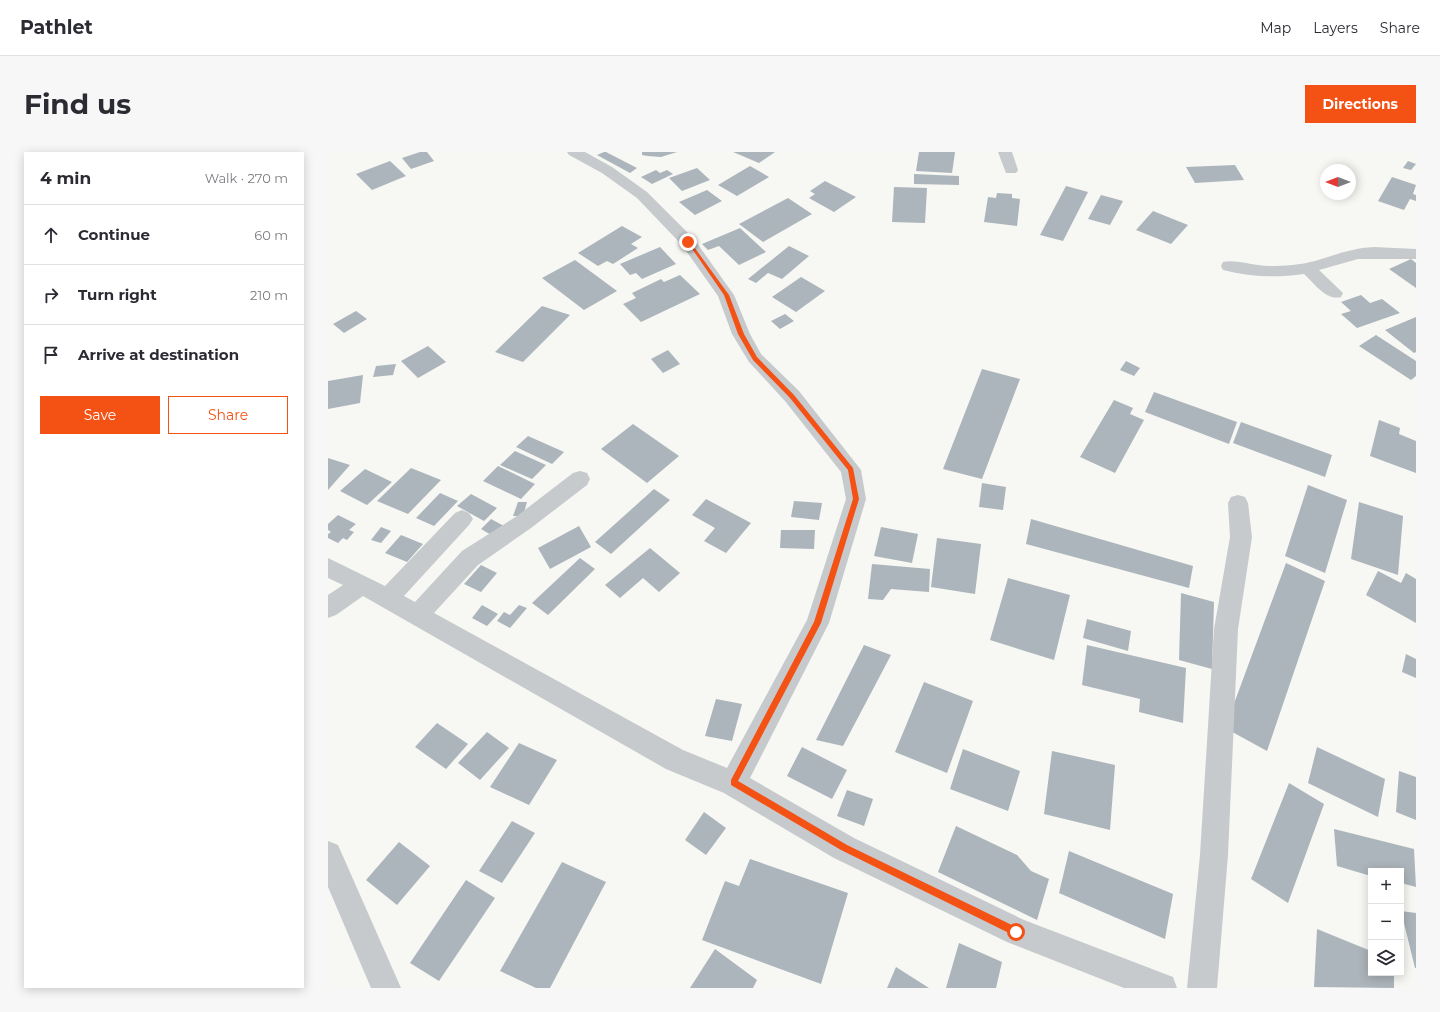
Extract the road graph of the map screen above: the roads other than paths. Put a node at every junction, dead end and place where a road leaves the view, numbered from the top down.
1 (1005, 152) edge
2 (581, 153) edge
3 (1011, 170) dead end
4 (1416, 254) edge
5 (1229, 266) dead end
6 (1307, 268) junction
7 (1335, 293) dead end
8 (580, 479) dead end
9 (1238, 503) dead end
10 (462, 519) dead end
11 (328, 567) edge
12 (362, 584) junction
13 (387, 599) junction
14 (328, 608) edge
15 (417, 616) junction
16 (734, 783) junction
17 (328, 856) edge
18 (386, 988) edge
19 (1162, 988) edge
20 (1202, 988) edge

1 - 3 street
2 - 16 street
4 - 6 street
5 - 6 street
6 - 7 street
8 - 15 street
9 - 20 street
10 - 13 street
11 - 12 street
12 - 13 street
12 - 14 street
13 - 15 street
15 - 16 street
16 - 19 street
17 - 18 street

